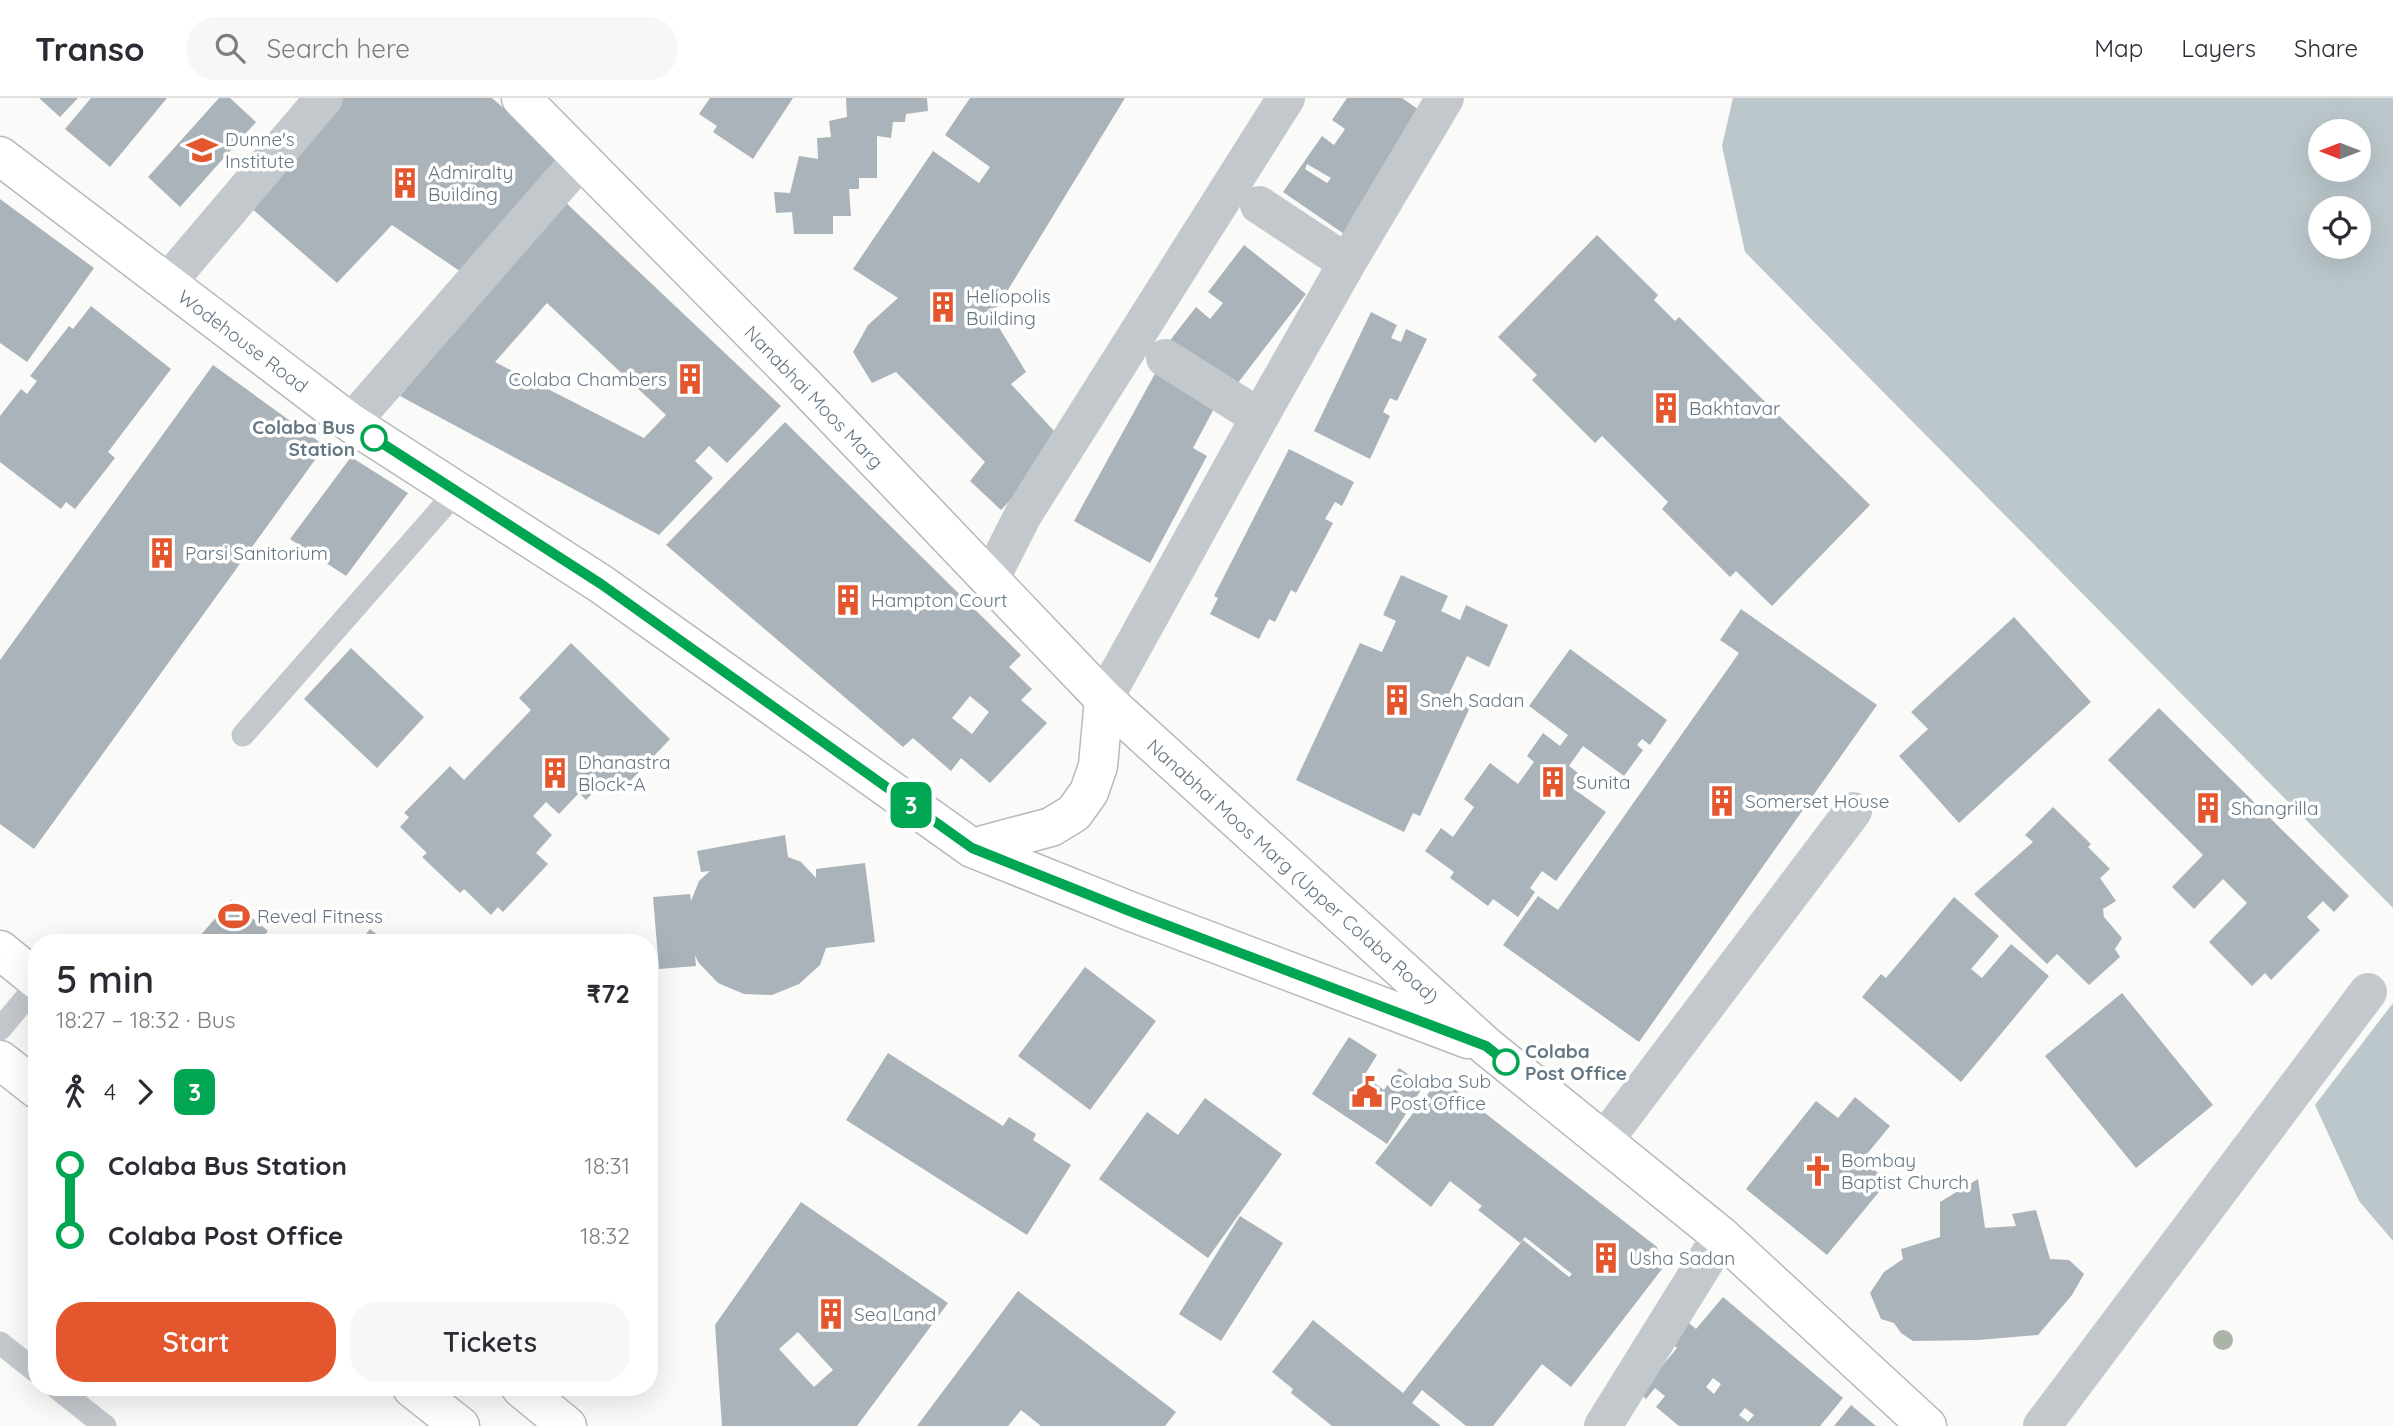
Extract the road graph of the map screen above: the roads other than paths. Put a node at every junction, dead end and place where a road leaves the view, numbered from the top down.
1 (521, 98) edge
2 (1286, 98) edge
3 (1445, 98) edge
4 (305, 104) edge
5 (0, 156) edge
6 (581, 159) junction
7 (1259, 205) dead end
8 (1347, 263) junction
9 (167, 283) junction
10 (1165, 358) dead end
11 (1259, 417) junction
12 (351, 423) junction
13 (456, 492) junction
14 (990, 580) junction
15 (1104, 699) junction
16 (243, 735) dead end
17 (1853, 811) dead end
18 (972, 848) junction
19 (0, 950) edge
20 (28, 973) edge
21 (2368, 992) dead end
22 (28, 996) edge
23 (0, 1029) edge
24 (1486, 1046) junction
25 (0, 1060) edge
26 (28, 1082) edge
27 (1604, 1141) junction
28 (1721, 1236) junction
29 (0, 1343) edge
30 (28, 1365) edge
31 (67, 1396) edge
32 (422, 1396) edge
33 (105, 1426) edge
34 (460, 1426) edge
35 (1603, 1426) edge
36 (1927, 1426) edge
37 (2042, 1426) edge

1 - 6 main road, Nanabhai Moos Marg
2 - 14 street
3 - 8 street
4 - 9 street
5 - 9 main road, Wodehouse Road
6 - 12 street
6 - 14 main road, Nanabhai Moos Marg
7 - 8 street
8 - 11 street
9 - 12 main road, Wodehouse Road
10 - 11 street
11 - 15 street
12 - 13 main road, Wodehouse Road
13 - 16 lane
13 - 18 main road, Wodehouse Road
14 - 15 main road, Nanabhai Moos Marg
15 - 18 main road
15 - 24 main road, Nanabhai Moos Marg (Upper Colaba Road)
17 - 27 street
18 - 24 main road, Wodehouse Road
19 - 20 main road
21 - 37 street
22 - 23 lane
24 - 27 main road, Nanabhai Moos Marg (Upper Colaba Road)
25 - 26 main road
27 - 28 main road, Nanabhai Moos Marg (Upper Colaba Road)
28 - 35 street
28 - 36 main road, Nanabhai Moos Marg (Upper Colaba Road)
29 - 30 lane
31 - 33 lane
32 - 34 main road

